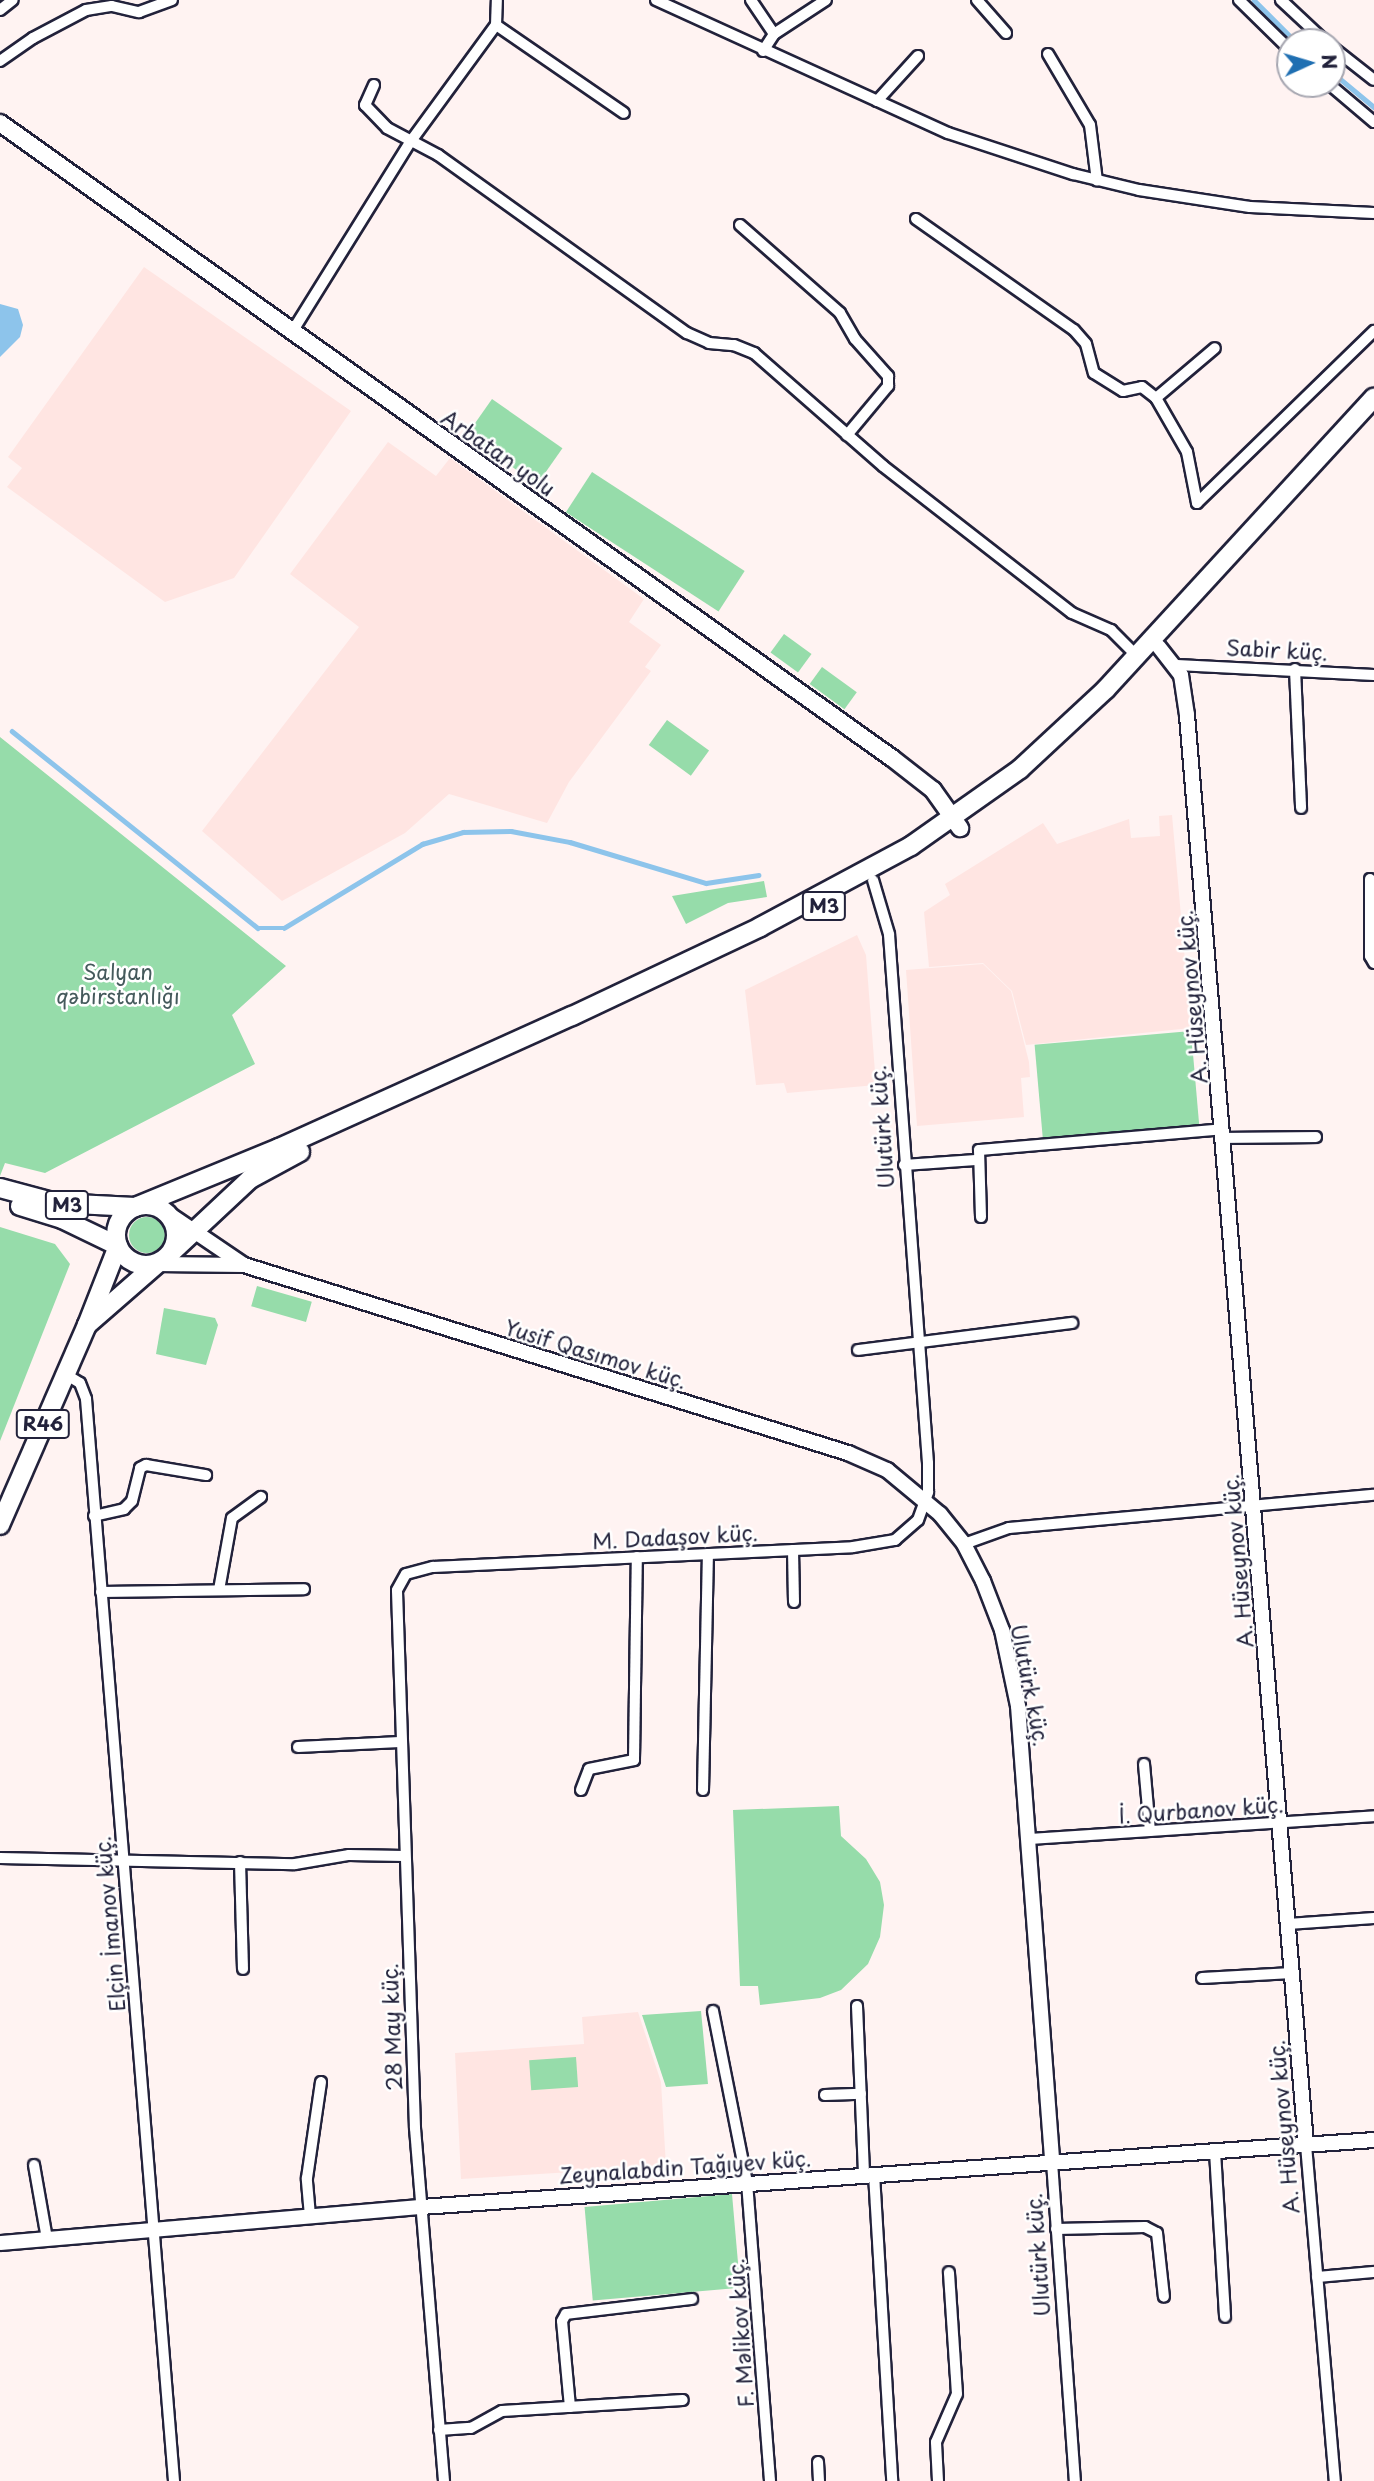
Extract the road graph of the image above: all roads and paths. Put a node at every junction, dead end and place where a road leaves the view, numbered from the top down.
1 (13, 0) edge
2 (172, 0) edge
3 (497, 0) edge
4 (751, 0) edge
5 (826, 0) edge
6 (977, 0) edge
7 (1239, 0) edge
8 (1281, 0) edge
9 (664, 2) edge
10 (0, 10) edge
11 (496, 26) junction
12 (1311, 28) edge
13 (1006, 33) dead end
14 (774, 34) junction
15 (1276, 36) edge
16 (763, 51) junction
17 (1048, 54) dead end
18 (918, 56) dead end
19 (1346, 58) edge
20 (0, 61) edge
21 (1374, 80) edge
22 (374, 85) dead end
23 (1346, 98) edge
24 (877, 101) junction
25 (624, 113) dead end
26 (1374, 122) edge
27 (0, 123) edge
28 (411, 141) junction
29 (1097, 181) junction
30 (1374, 214) edge
31 (916, 219) dead end
32 (740, 225) dead end
33 (1374, 331) edge
34 (292, 332) junction
35 (1215, 348) dead end
36 (1156, 398) junction
37 (1374, 398) edge
38 (1374, 414) edge
39 (847, 435) junction
40 (1159, 647) junction
41 (1137, 656) junction
42 (1177, 665) junction
43 (1295, 669) junction
44 (1374, 675) edge
45 (1301, 808) dead end
46 (957, 823) junction
47 (1370, 879) dead end
48 (873, 880) junction
49 (1374, 963) edge
50 (1223, 1134) junction
51 (1316, 1137) dead end
52 (976, 1160) junction
53 (904, 1165) junction
54 (0, 1188) edge
55 (0, 1200) edge
56 (135, 1207) junction
57 (163, 1210) junction
58 (981, 1217) dead end
59 (193, 1230) junction
60 (118, 1246) junction
61 (172, 1252) junction
62 (157, 1264) junction
63 (244, 1265) junction
64 (1072, 1323) dead end
65 (87, 1325) junction
66 (920, 1345) junction
67 (858, 1350) dead end
68 (65, 1374) junction
69 (206, 1475) dead end
70 (1374, 1495) edge
71 (261, 1497) dead end
72 (926, 1500) junction
73 (1254, 1506) junction
74 (94, 1516) junction
75 (0, 1525) edge
76 (964, 1544) junction
77 (793, 1550) junction
78 (708, 1554) junction
79 (637, 1557) junction
80 (406, 1574) joint
81 (304, 1589) dead end
82 (219, 1590) junction
83 (101, 1592) junction
84 (794, 1602) dead end
85 (400, 1742) junction
86 (298, 1747) dead end
87 (1144, 1764) dead end
88 (581, 1790) dead end
89 (703, 1790) dead end
90 (1374, 1816) edge
91 (1280, 1823) junction
92 (1150, 1831) junction
93 (1031, 1839) junction
94 (404, 1856) junction
95 (123, 1857) junction
96 (0, 1858) edge
97 (240, 1862) junction
98 (1374, 1919) edge
99 (1288, 1924) junction
100 (243, 1969) dead end
101 (1292, 1973) junction
102 (1202, 1978) dead end
103 (858, 2006) dead end
104 (713, 2011) dead end
105 (321, 2082) dead end
106 (861, 2094) junction
107 (825, 2095) dead end
108 (1374, 2140) edge
109 (1306, 2145) junction
110 (1215, 2152) junction
111 (1052, 2162) junction
112 (34, 2165) dead end
113 (869, 2175) junction
114 (747, 2182) junction
115 (421, 2207) junction
116 (310, 2216) junction
117 (1056, 2229) junction
118 (154, 2230) junction
119 (47, 2239) junction
120 (0, 2243) edge
121 (949, 2272) dead end
122 (1374, 2272) edge
123 (1317, 2277) junction
124 (1164, 2297) dead end
125 (692, 2299) dead end
126 (1225, 2317) dead end
127 (683, 2400) dead end
128 (570, 2407) junction
129 (439, 2430) junction
130 (818, 2462) dead end
131 (174, 2481) edge
132 (444, 2481) edge
133 (769, 2481) edge
134 (819, 2481) edge
135 (892, 2481) edge
136 (938, 2481) edge
137 (1074, 2481) edge
138 (1335, 2481) edge

1 - 10 street
2 - 20 street
3 - 11 street
4 - 14 street
5 - 14 street
6 - 13 street
7 - 15 street
8 - 12 street
9 - 16 street
11 - 25 street
11 - 28 street
14 - 16 street
16 - 24 street
17 - 29 street
18 - 24 street
19 - 21 street
22 - 28 street
23 - 26 street
24 - 29 street
27 - 34 main road, Arbatan yolu
28 - 34 street
28 - 39 street
29 - 30 street
31 - 36 street
32 - 39 street
33 - 36 street
34 - 46 main road, Arbatan yolu
35 - 36 street
37 - 41 main road
38 - 40 main road, M3
39 - 41 street
40 - 42 street
40 - 46 main road, M3
41 - 46 main road
42 - 43 street, Sabir küç.
42 - 50 street, A. Hüseynov küç.
43 - 44 street, Sabir küç.
43 - 45 street
46 - 48 main road, M3
46 - 56 main road
47 - 49 street
48 - 53 street, Ulutürk küç.
48 - 59 main road, M3
50 - 51 street
50 - 52 street
50 - 73 street, A. Hüseynov küç.
52 - 53 street
52 - 58 street
53 - 66 street, Ulutürk küç.
54 - 56 main road, M3
55 - 60 main road
56 - 57 main road
56 - 60 main road
57 - 59 street
57 - 61 main road
59 - 61 main road, M3
59 - 63 street
60 - 62 main road
60 - 65 main road
61 - 62 main road
62 - 63 street
62 - 65 main road
63 - 72 street, Yusif Qasımov küç.
64 - 66 street
65 - 68 main road, R46
66 - 67 street
66 - 72 street, Ulutürk küç.
68 - 74 street, Elçin İmanov küç.
68 - 75 main road, R46
69 - 74 street
70 - 73 street
71 - 82 street
72 - 76 street, Ulutürk küç.
72 - 77 street, M. Dadaşov küç.
73 - 76 street
73 - 91 street, A. Hüseynov küç.
74 - 83 street, Elçin İmanov küç.
76 - 93 street, Ulutürk küç.
77 - 78 street, M. Dadaşov küç.
77 - 84 street
78 - 79 street, M. Dadaşov küç.
78 - 89 street
79 - 80 street, M. Dadaşov küç.
79 - 88 street
80 - 85 street, 28 May küç.
81 - 82 street
82 - 83 street
83 - 95 street, Elçin İmanov küç.
85 - 86 street
85 - 94 street, 28 May küç.
87 - 92 street
90 - 91 street, İ. Qurbanov küç.
91 - 92 street, İ. Qurbanov küç.
91 - 99 street, A. Hüseynov küç.
92 - 93 street, İ. Qurbanov küç.
93 - 111 street, Ulutürk küç.
94 - 97 street
94 - 115 street, 28 May küç.
95 - 96 street
95 - 97 street
95 - 118 street, Elçin İmanov küç.
97 - 100 street
98 - 99 street
99 - 101 street, A. Hüseynov küç.
101 - 102 street
101 - 109 street, A. Hüseynov küç.
103 - 106 street
104 - 114 street, F. Məlikov küç.
105 - 116 street
106 - 107 street
106 - 113 street
108 - 109 street, Zeynalabdin Tağıyev küç.
109 - 110 street, Zeynalabdin Tağıyev küç.
109 - 123 street, A. Hüseynov küç.
110 - 111 street, Zeynalabdin Tağıyev küç.
110 - 126 street
111 - 113 street, Zeynalabdin Tağıyev küç.
111 - 117 street, Ulutürk küç.
112 - 119 street
113 - 114 street, Zeynalabdin Tağıyev küç.
113 - 135 street
114 - 115 street, Zeynalabdin Tağıyev küç.
114 - 133 street, F. Məlikov küç.
115 - 116 street, Zeynalabdin Tağıyev küç.
115 - 129 street, 28 May küç.
116 - 118 street, Zeynalabdin Tağıyev küç.
117 - 124 street
117 - 137 street, Ulutürk küç.
118 - 119 street, Zeynalabdin Tağıyev küç.
118 - 131 street, Elçin İmanov küç.
119 - 120 street, Zeynalabdin Tağıyev küç.
121 - 136 street
122 - 123 street
123 - 138 street, A. Hüseynov küç.
125 - 128 street
127 - 128 street
128 - 129 street
129 - 132 street, 28 May küç.
130 - 134 street

